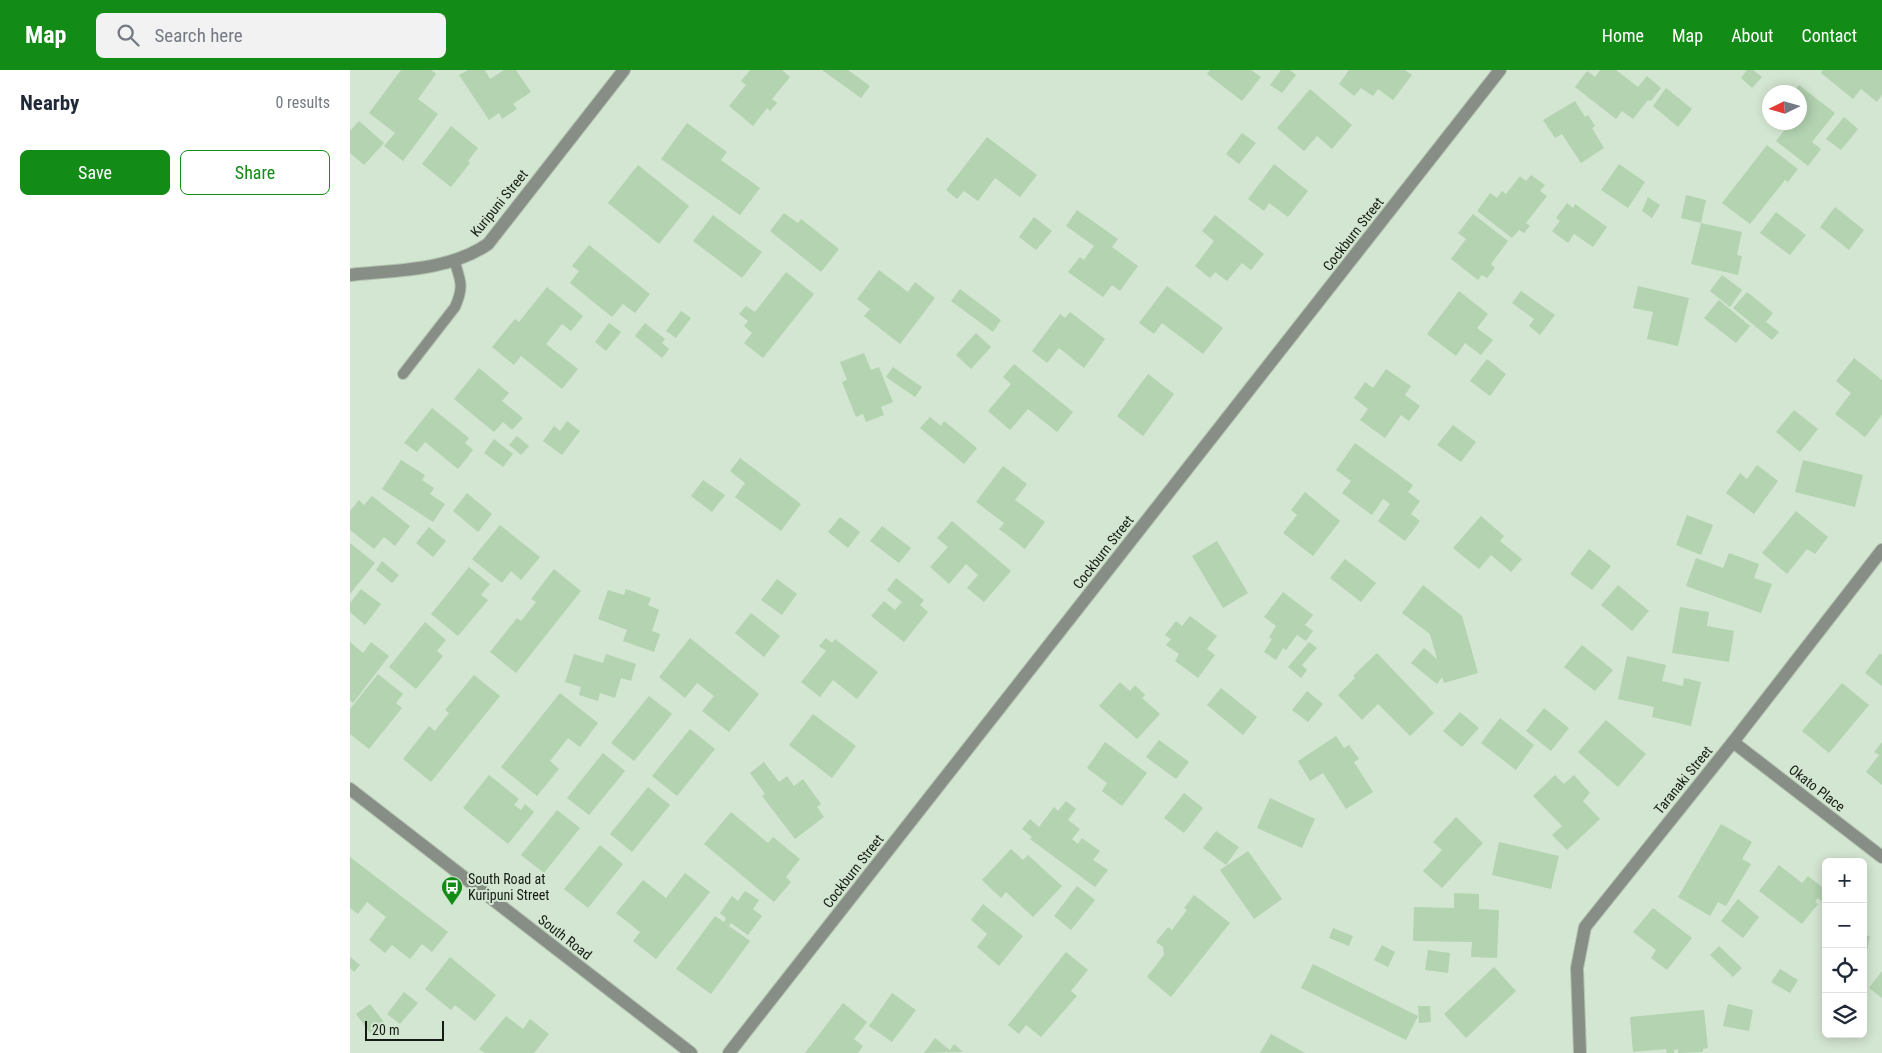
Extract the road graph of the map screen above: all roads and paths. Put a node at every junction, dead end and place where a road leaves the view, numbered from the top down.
1 (624, 70) edge
2 (1500, 70) edge
3 (454, 260) junction
4 (350, 275) edge
5 (403, 374) dead end
6 (1882, 550) edge
7 (1733, 742) junction
8 (350, 789) edge
9 (1882, 857) edge
10 (691, 1053) edge
11 (729, 1053) edge
12 (1580, 1053) edge

1 - 3 street, Kuripuni Street
2 - 11 street, Cockburn Street
3 - 4 street, Kuripuni Street
3 - 5 lane
6 - 7 street, Taranaki Street
7 - 9 street, Okato Place
7 - 12 street, Taranaki Street
8 - 10 street, South Road

